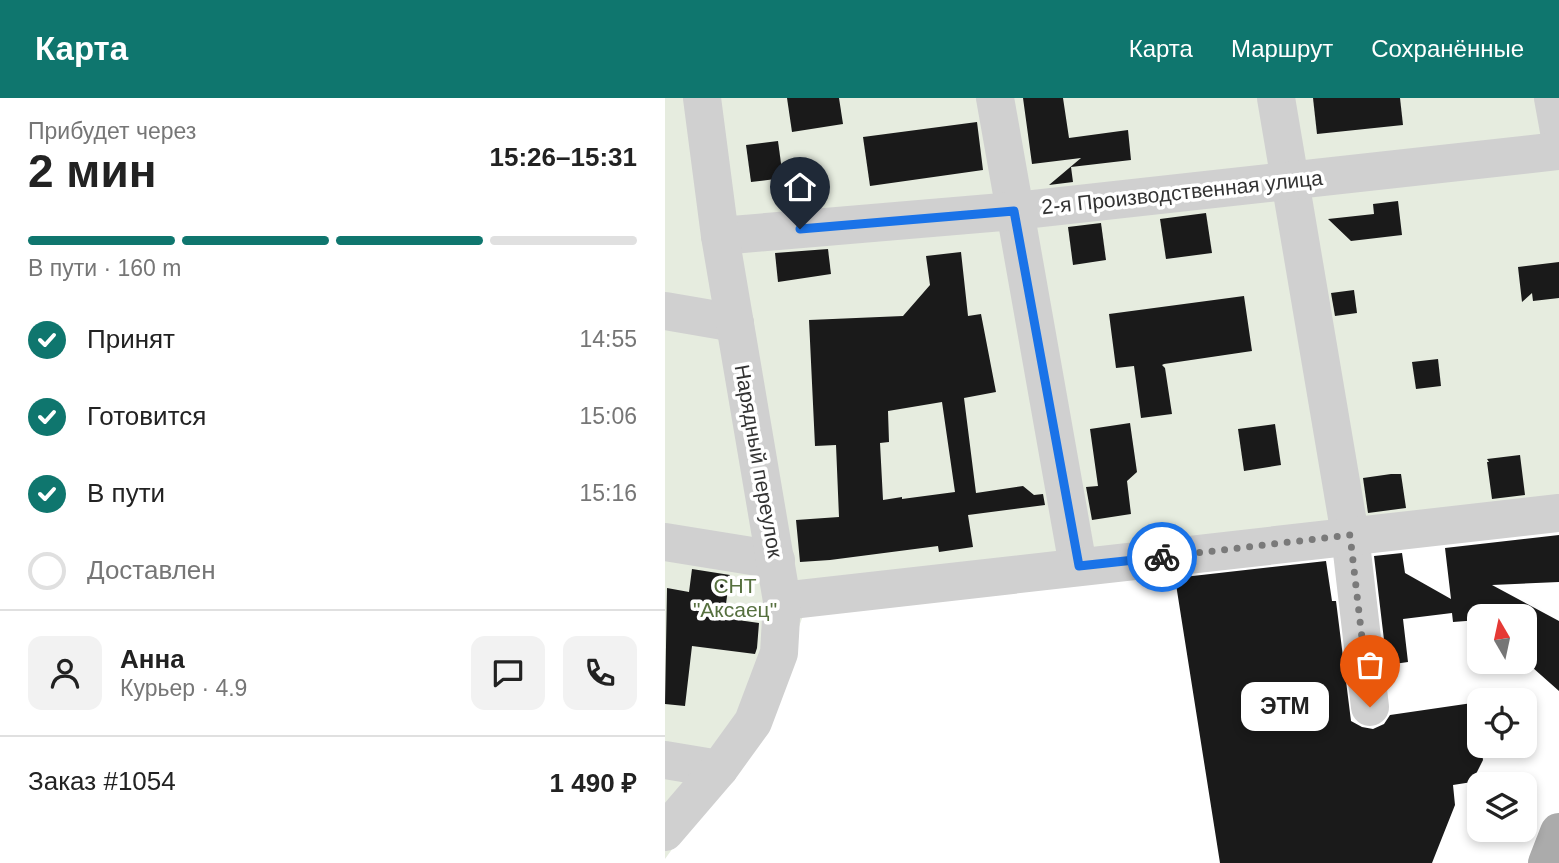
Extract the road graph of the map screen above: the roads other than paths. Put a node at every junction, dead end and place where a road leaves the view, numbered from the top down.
1 (702, 98) edge
2 (995, 98) edge
3 (1276, 98) edge
4 (1553, 98) edge
5 (1559, 131) edge
6 (1559, 151) edge
7 (1290, 180) junction
8 (1014, 211) junction
9 (720, 236) junction
10 (665, 311) edge
11 (735, 323) junction
12 (1559, 513) edge
13 (1350, 535) junction
14 (665, 542) edge
15 (776, 560) junction
16 (1079, 566) junction
17 (782, 601) junction
18 (1370, 707) dead end
19 (665, 760) edge
20 (719, 769) junction
21 (665, 832) edge
22 (1559, 832) edge
23 (1548, 863) edge

1 - 9 street, Нарядный переулок
2 - 8 street
3 - 7 street
4 - 5 street
6 - 7 street, 2-я Производственная улица
7 - 8 street, 2-я Производственная улица
7 - 13 street
8 - 9 street, 2-я Производственная улица
8 - 16 street
9 - 11 street, Нарядный переулок
10 - 11 street
11 - 15 street, Нарядный переулок
12 - 13 street
13 - 16 street
13 - 18 street
14 - 15 street
15 - 17 street, Нарядный переулок
16 - 17 street
17 - 20 street, Нарядный переулок
19 - 20 street
20 - 21 street, Нарядный переулок
22 - 23 main road

